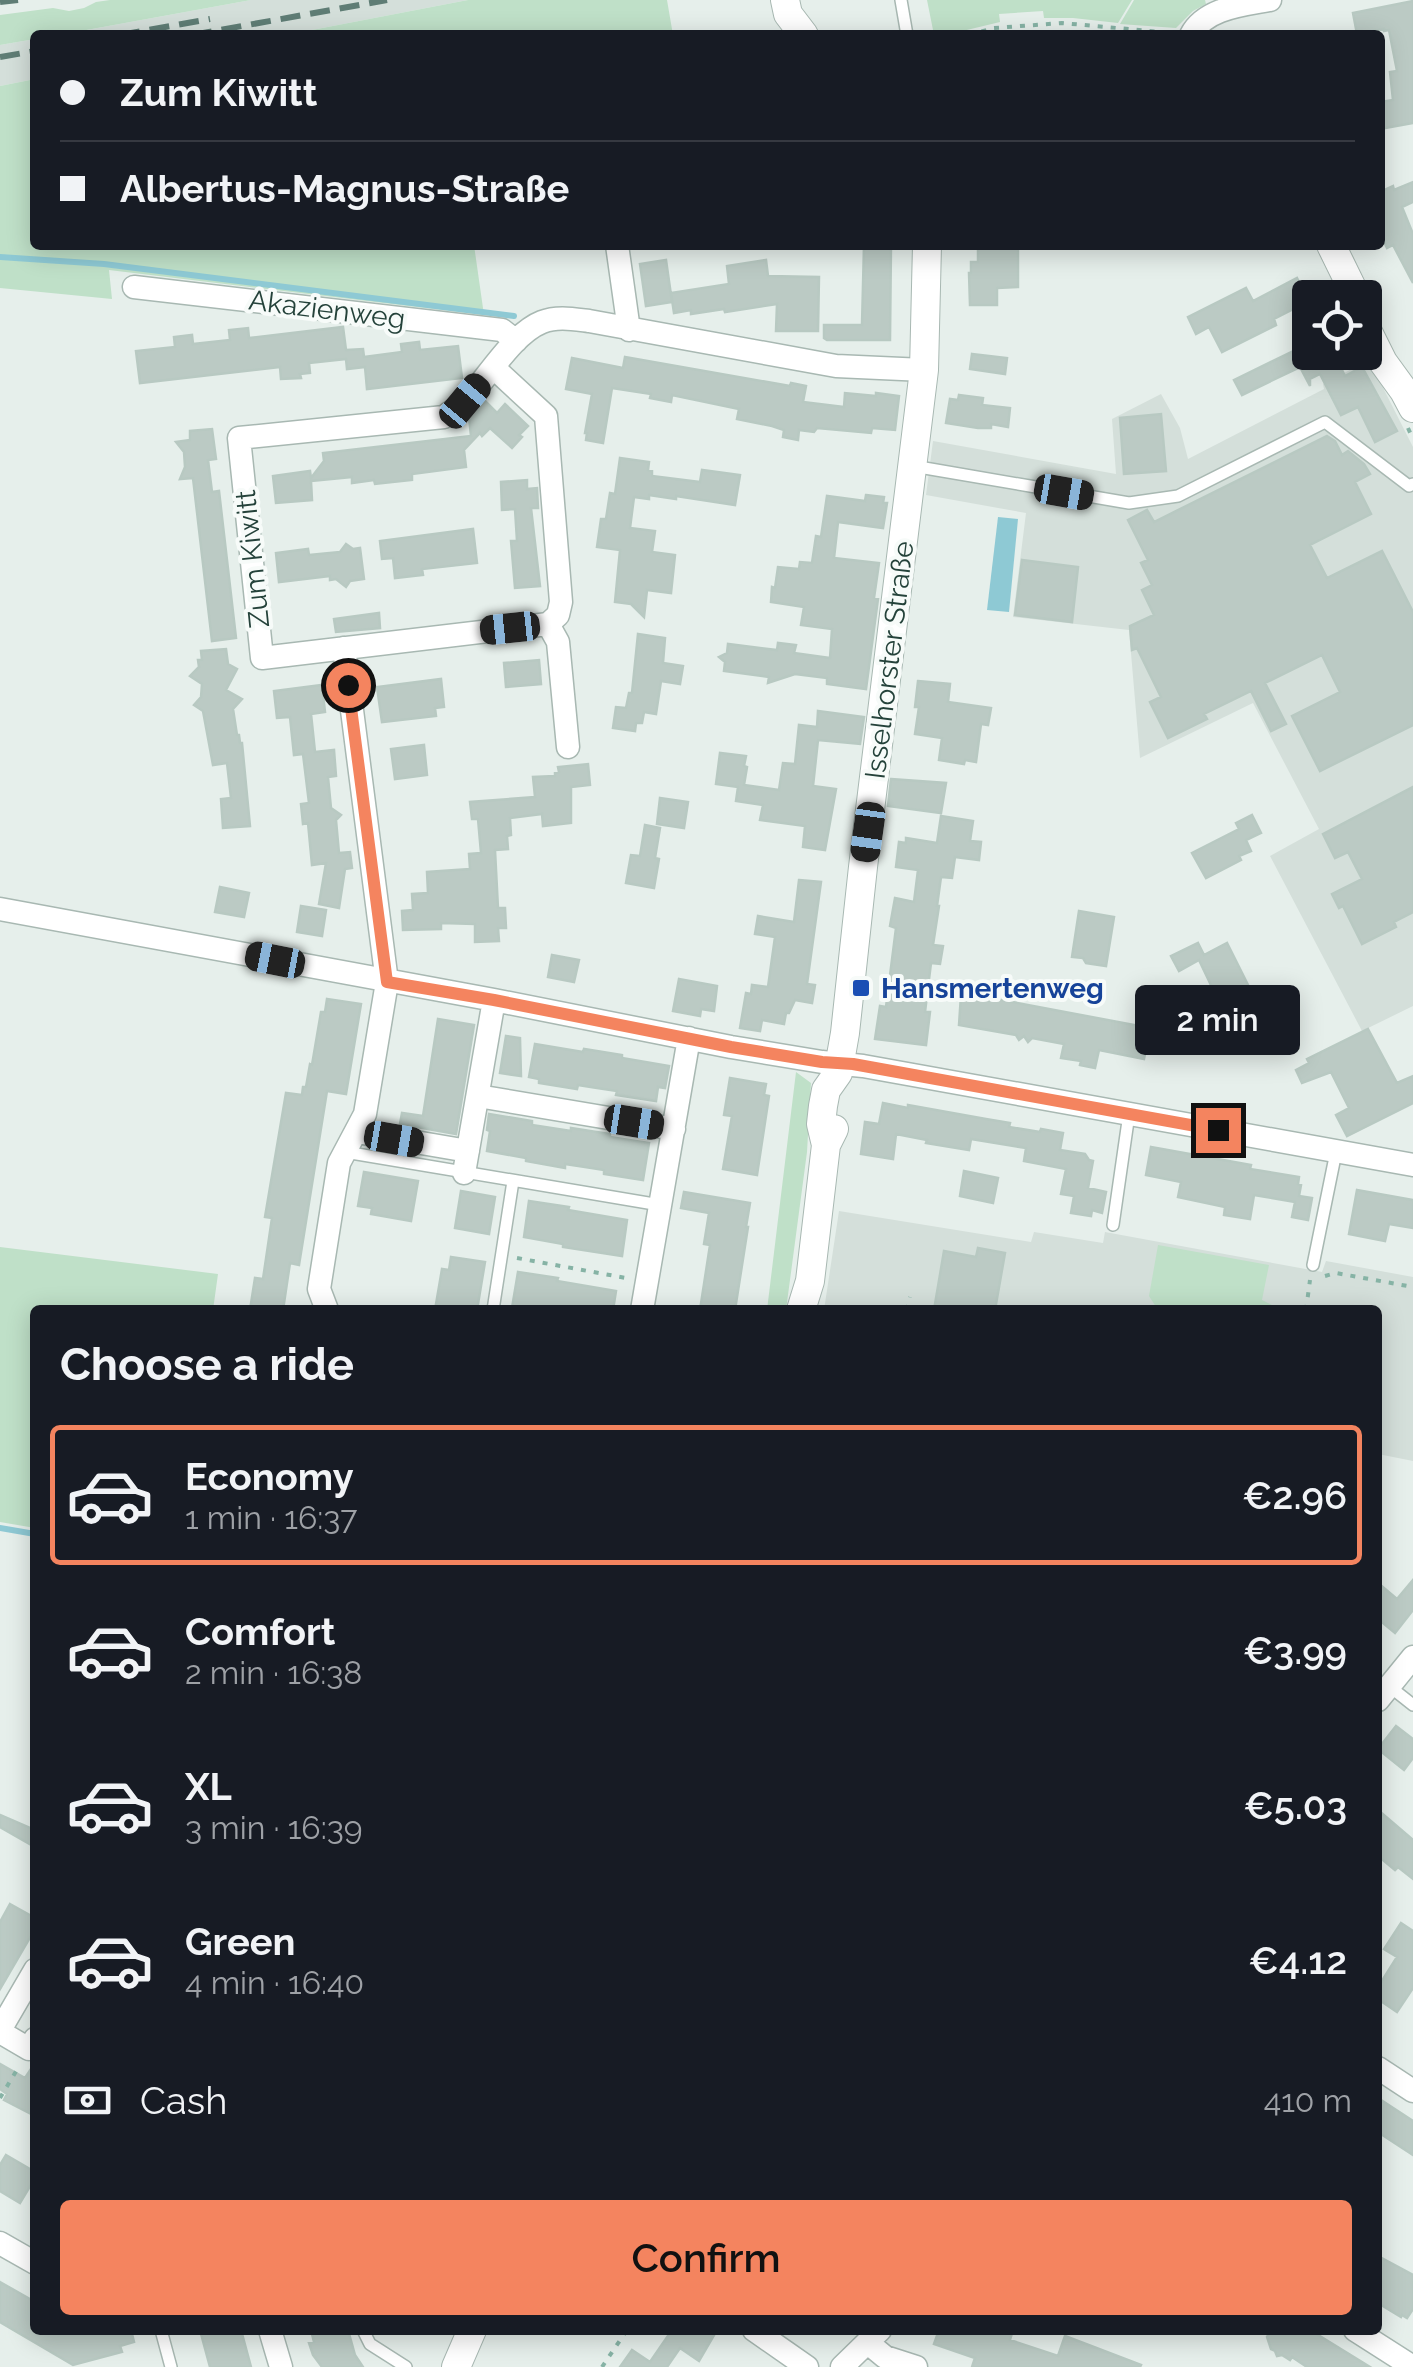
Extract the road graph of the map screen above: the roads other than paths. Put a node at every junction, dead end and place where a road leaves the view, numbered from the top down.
1 (785, 0) edge
2 (901, 0) edge
3 (1270, 0) edge
4 (800, 30) edge
5 (906, 30) edge
6 (1195, 30) edge
7 (618, 250) edge
8 (926, 250) edge
9 (1334, 250) edge
10 (1349, 280) edge
11 (134, 287) dead end
12 (629, 330) junction
13 (1382, 331) edge
14 (516, 341) junction
15 (1382, 360) edge
16 (494, 368) junction
17 (924, 370) junction
18 (1409, 400) edge
19 (913, 466) junction
20 (1413, 484) edge
21 (548, 624) junction
22 (344, 648) junction
23 (568, 746) dead end
24 (0, 909) edge
25 (387, 982) junction
26 (494, 1000) junction
27 (690, 1038) junction
28 (839, 1068) junction
29 (478, 1096) junction
30 (1129, 1114) junction
31 (674, 1129) junction
32 (351, 1142) junction
33 (1336, 1152) junction
34 (466, 1162) junction
35 (1413, 1165) edge
36 (513, 1181) junction
37 (660, 1205) junction
38 (1113, 1225) dead end
39 (1313, 1266) dead end
40 (811, 1296) edge
41 (324, 1305) edge
42 (494, 1305) edge
43 (643, 1305) edge
44 (1413, 1657) edge
45 (1383, 1693) edge
46 (1413, 1706) edge
47 (30, 1979) edge
48 (3, 2025) edge
49 (30, 2038) edge
50 (1382, 2071) edge
51 (1413, 2092) edge
52 (0, 2243) edge
53 (30, 2260) edge
54 (162, 2335) edge
55 (271, 2335) edge
56 (366, 2335) edge
57 (470, 2335) edge
58 (761, 2335) edge
59 (1363, 2335) edge
60 (874, 2336) edge
61 (171, 2367) edge
62 (280, 2367) edge
63 (406, 2367) edge
64 (456, 2367) edge
65 (807, 2367) edge
66 (842, 2367) edge
67 (916, 2367) edge
68 (1413, 2367) edge

1 - 4 street
2 - 5 lane
3 - 6 street
7 - 12 street
8 - 17 street, Isselhorster Straße
9 - 10 street
11 - 14 street, Akazienweg
12 - 14 street
12 - 17 street
13 - 18 street
14 - 16 street
15 - 18 street
16 - 21 street
16 - 22 street, Zum Kiwitt
17 - 19 street, Isselhorster Straße
19 - 20 lane
19 - 28 street, Isselhorster Straße
21 - 22 street, Zum Kiwitt
21 - 23 street
22 - 25 street
24 - 25 street
25 - 26 street
25 - 32 street
26 - 27 street
26 - 29 street
27 - 28 street
27 - 31 street
28 - 30 street
28 - 40 street, Isselhorster Straße
29 - 31 street
29 - 34 street
30 - 33 street
30 - 38 lane
31 - 37 street
32 - 34 street
32 - 41 street
33 - 35 street
33 - 39 lane
34 - 36 lane
36 - 37 lane
36 - 42 lane
37 - 43 street
44 - 45 street
45 - 46 lane
47 - 48 street
48 - 49 street
50 - 51 street
52 - 53 street
54 - 61 lane
55 - 62 street
56 - 63 lane
57 - 64 street
58 - 65 street
59 - 68 street
60 - 66 street
60 - 67 street

